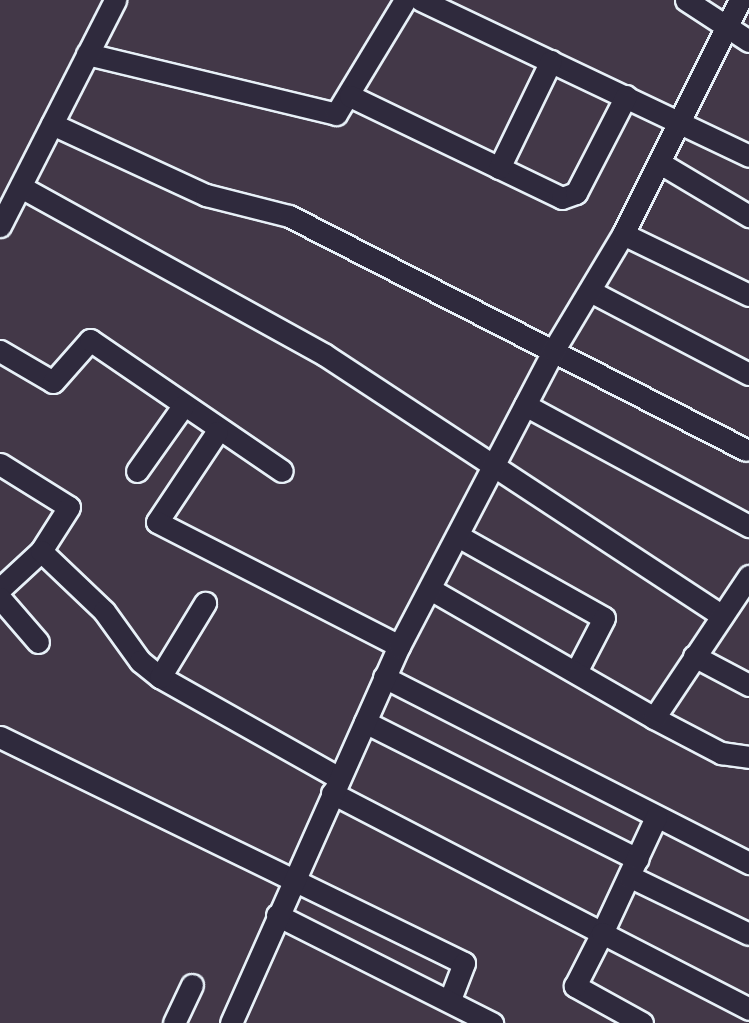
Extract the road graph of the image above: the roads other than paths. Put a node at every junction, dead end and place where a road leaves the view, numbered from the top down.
1 (115, 0) edge
2 (405, 0) edge
3 (421, 0) edge
4 (686, 0) edge
5 (740, 0) edge
6 (726, 29) junction
7 (749, 41) edge
8 (87, 54) junction
9 (551, 61) junction
10 (350, 96) junction
11 (626, 96) junction
12 (680, 123) junction
13 (52, 124) junction
14 (749, 156) edge
15 (660, 163) junction
16 (499, 168) junction
17 (21, 187) junction
18 (749, 216) edge
19 (0, 226) edge
20 (623, 234) junction
21 (590, 291) junction
22 (749, 295) edge
23 (0, 351) edge
24 (553, 351) junction
25 (749, 374) edge
26 (525, 405) junction
27 (183, 406) junction
28 (218, 432) junction
29 (746, 450) dead end
30 (0, 464) edge
31 (495, 465) junction
32 (137, 471) dead end
33 (282, 471) dead end
34 (749, 526) edge
35 (457, 536) junction
36 (41, 551) junction
37 (749, 576) edge
38 (0, 589) edge
39 (430, 589) junction
40 (0, 598) edge
41 (205, 603) dead end
42 (722, 616) junction
43 (38, 642) dead end
44 (399, 646) junction
45 (694, 656) junction
46 (576, 672) junction
47 (160, 677) junction
48 (384, 677) junction
49 (749, 685) edge
50 (654, 718) junction
51 (365, 722) junction
52 (0, 737) edge
53 (749, 757) edge
54 (336, 786) junction
55 (656, 817) junction
56 (749, 863) edge
57 (633, 867) junction
58 (290, 882) junction
59 (277, 915) junction
60 (602, 933) junction
61 (749, 934) edge
62 (192, 985) dead end
63 (450, 1000) junction
64 (749, 1009) edge
65 (174, 1023) edge
66 (231, 1023) edge
67 (492, 1023) edge
68 (642, 1023) edge

1 - 8 street
2 - 10 street
3 - 9 street
4 - 6 street
5 - 6 street
6 - 7 street
6 - 12 street
8 - 10 street
8 - 13 street
9 - 11 street
9 - 16 street
10 - 16 street
11 - 12 street
11 - 16 street
12 - 14 street
12 - 15 street
13 - 17 street
13 - 24 street
15 - 18 street
15 - 20 street
17 - 19 street
17 - 31 street
20 - 21 street
20 - 22 street
21 - 24 street
21 - 25 street
23 - 27 street
24 - 26 street
24 - 29 street
26 - 31 street
26 - 34 street
27 - 28 street
27 - 32 street
28 - 33 street
28 - 44 street
30 - 36 street
31 - 35 street
31 - 42 street
35 - 39 street
35 - 46 street
36 - 38 street
36 - 47 street
37 - 42 street
39 - 44 street
39 - 46 street
40 - 43 street
41 - 47 street
42 - 45 street
44 - 48 street
45 - 49 street
45 - 50 street
46 - 50 street
47 - 54 street
48 - 51 street
48 - 55 street
50 - 53 street
51 - 54 street
51 - 57 street
52 - 58 street
54 - 58 street
54 - 60 street
55 - 56 street
55 - 57 street
57 - 60 street
57 - 61 street
58 - 59 street
58 - 63 street
59 - 63 street
59 - 66 street
60 - 64 street
60 - 68 street
62 - 65 street
63 - 67 street

